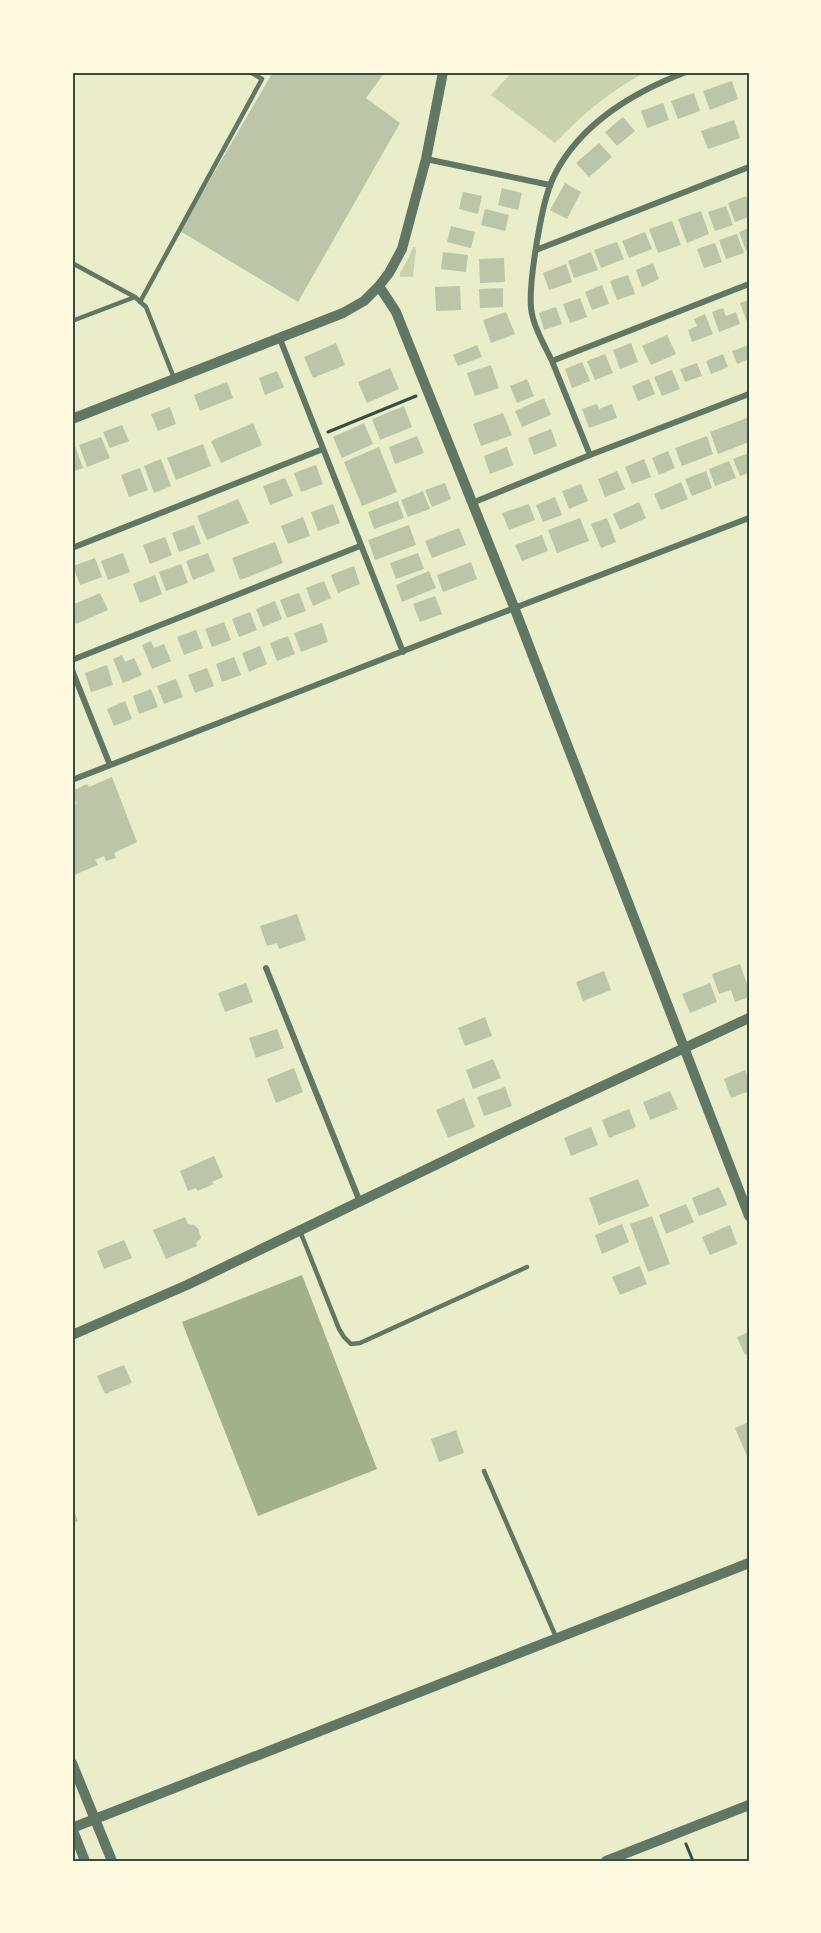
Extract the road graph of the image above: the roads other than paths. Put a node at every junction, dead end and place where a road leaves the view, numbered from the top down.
1 (250, 72) edge
2 (443, 72) edge
3 (686, 72) edge
4 (426, 159) junction
5 (749, 167) edge
6 (550, 185) junction
7 (536, 250) junction
8 (72, 263) edge
9 (749, 284) edge
10 (379, 286) junction
11 (135, 297) junction
12 (140, 302) junction
13 (72, 321) edge
14 (280, 339) junction
15 (552, 361) junction
16 (175, 380) junction
17 (749, 394) edge
18 (72, 419) edge
19 (323, 449) junction
20 (590, 455) junction
21 (472, 503) junction
22 (749, 518) edge
23 (360, 546) junction
24 (72, 548) edge
25 (514, 607) junction
26 (403, 652) junction
27 (72, 660) edge
28 (72, 670) edge
29 (110, 765) junction
30 (72, 780) edge
31 (266, 968) dead end
32 (749, 1018) edge
33 (684, 1048) junction
34 (360, 1203) junction
35 (749, 1216) edge
36 (300, 1231) junction
37 (527, 1267) dead end
38 (72, 1335) edge
39 (484, 1471) dead end
40 (749, 1563) edge
41 (557, 1638) junction
42 (72, 1763) edge
43 (749, 1805) edge
44 (94, 1819) junction
45 (72, 1828) edge
46 (85, 1861) edge
47 (112, 1861) edge
48 (606, 1861) edge

1 - 12 lane
2 - 4 street
3 - 6 street
4 - 6 street
4 - 10 street
5 - 7 street
6 - 7 street
7 - 15 street
8 - 11 lane
9 - 15 street
10 - 14 street
10 - 21 street
11 - 12 lane
11 - 13 lane
12 - 16 lane
14 - 16 street
14 - 19 street
15 - 20 street
16 - 18 street
17 - 20 street
19 - 23 street
19 - 24 street
20 - 21 street
21 - 25 street
22 - 25 street
23 - 26 street
23 - 27 street
25 - 26 street
25 - 33 street
26 - 29 street
28 - 29 street
29 - 30 street
31 - 34 street
32 - 33 street
33 - 34 street
33 - 35 street
34 - 36 street
36 - 37 lane
36 - 38 street
39 - 41 lane
40 - 41 street
41 - 44 street
42 - 44 street
43 - 48 street
44 - 45 street
44 - 47 street
45 - 46 street

